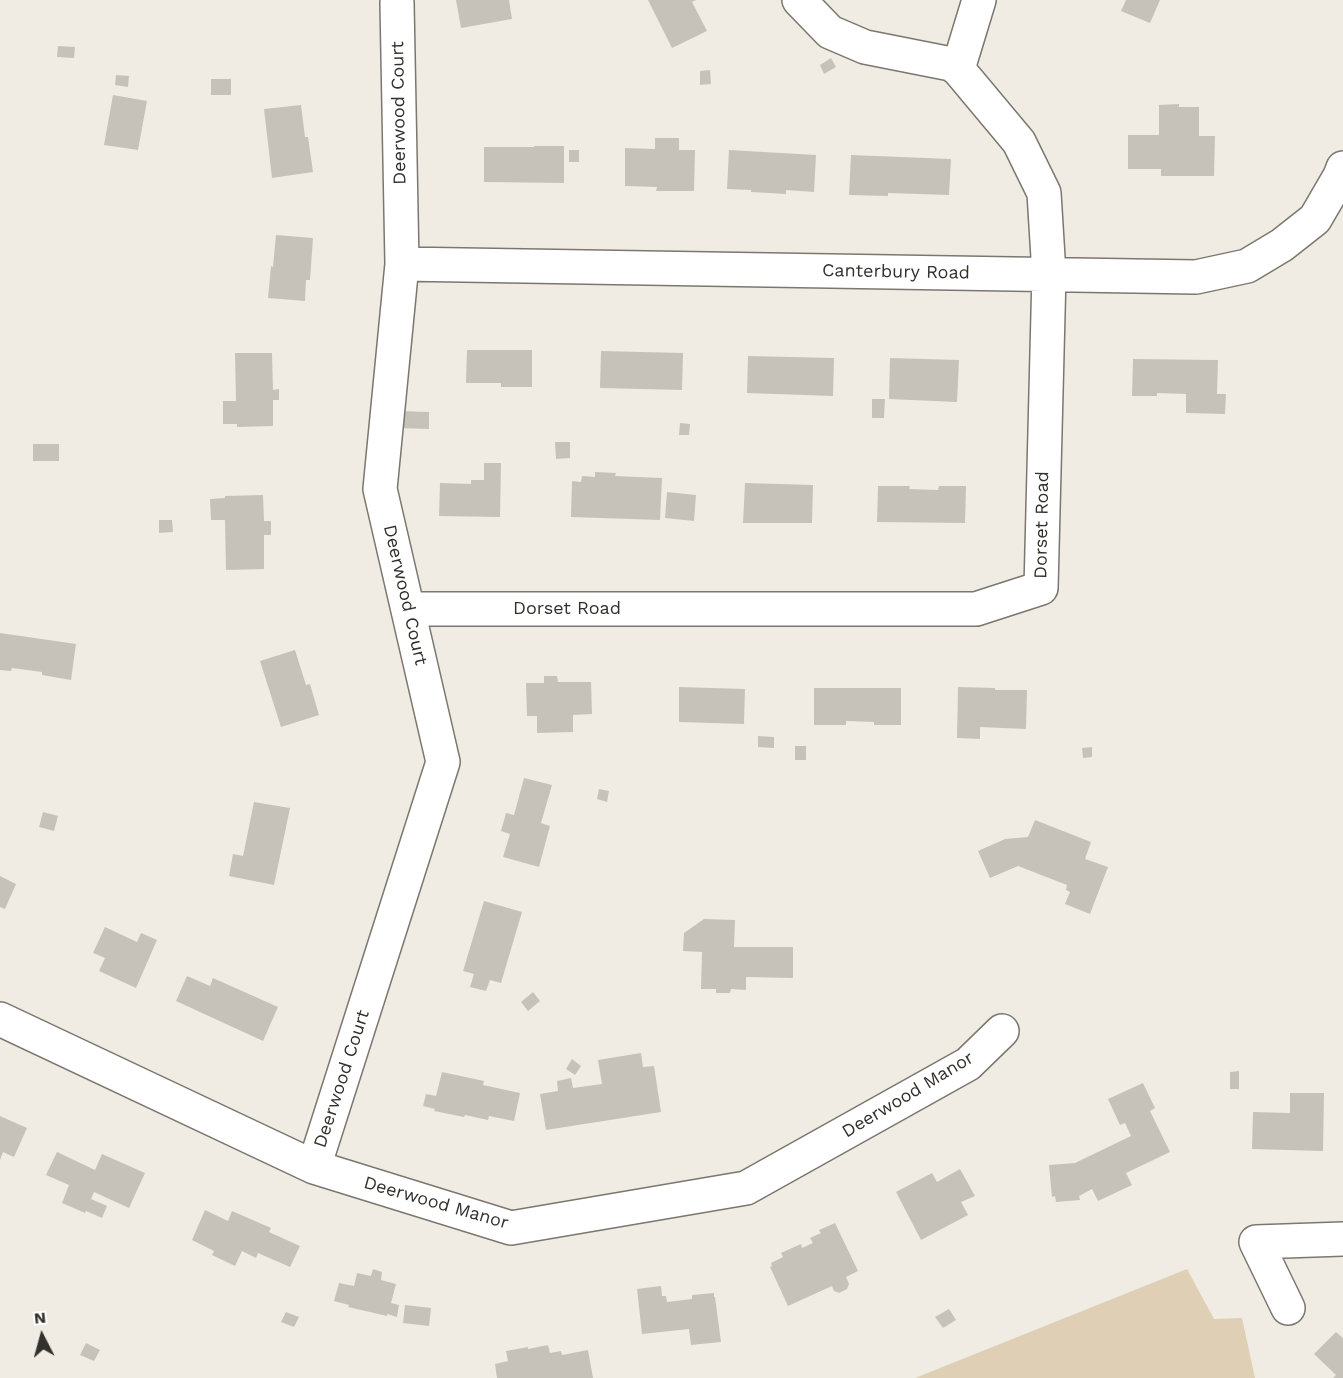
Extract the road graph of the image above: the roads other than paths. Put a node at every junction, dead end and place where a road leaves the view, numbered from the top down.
1 (799, 0) edge
2 (980, 0) edge
3 (397, 3) dead end
4 (958, 69) junction
5 (1343, 168) edge
6 (402, 264) junction
7 (1049, 274) junction
8 (408, 609) junction
9 (0, 1019) edge
10 (1002, 1031) dead end
11 (314, 1167) junction
12 (1343, 1239) edge
13 (1288, 1308) dead end

1 - 4 street
2 - 4 street
3 - 6 street, Deerwood Court
4 - 7 street, Dorset Road
5 - 7 street, Canterbury Road
6 - 7 street, Canterbury Road
6 - 8 street, Deerwood Court
7 - 8 street, Dorset Road
8 - 11 street, Deerwood Court
9 - 11 street, Deerwood Manor
10 - 11 street, Deerwood Manor
12 - 13 street

